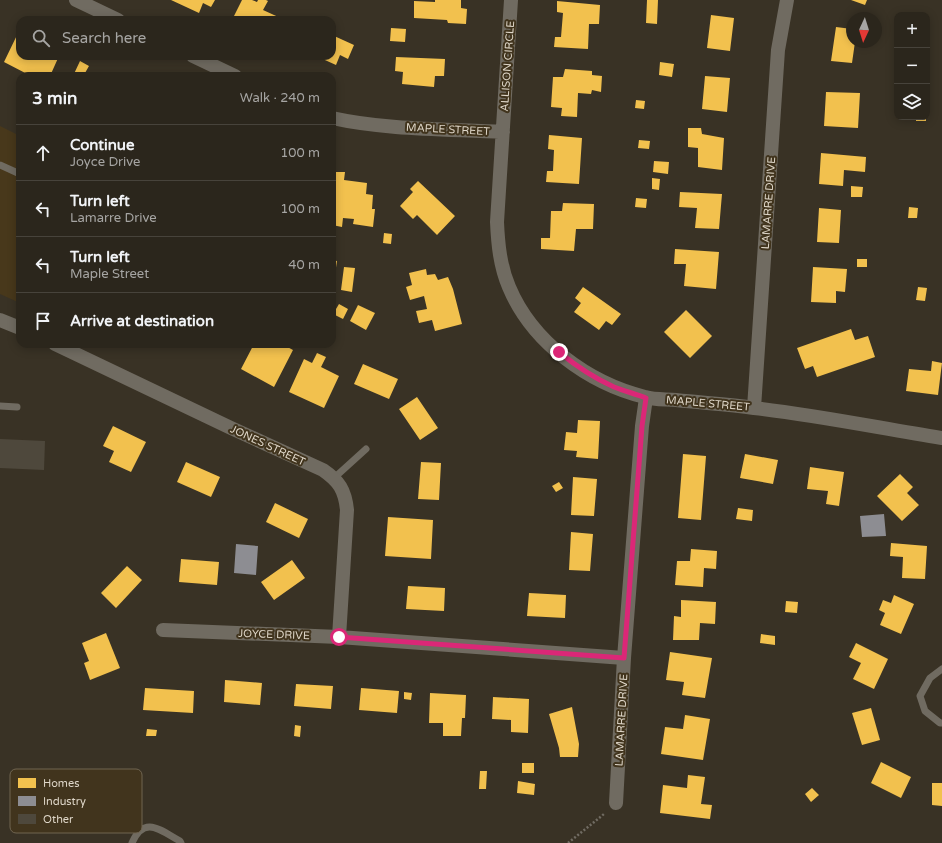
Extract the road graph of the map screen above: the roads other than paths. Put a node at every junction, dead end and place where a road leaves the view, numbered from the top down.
1 (76, 0) edge
2 (511, 0) edge
3 (787, 0) edge
4 (110, 16) edge
5 (201, 60) edge
6 (227, 72) edge
7 (336, 119) edge
8 (503, 132) junction
9 (0, 165) edge
10 (16, 172) edge
11 (0, 320) edge
12 (16, 326) edge
13 (63, 348) edge
14 (646, 398) junction
15 (0, 406) edge
16 (17, 407) dead end
17 (754, 408) junction
18 (942, 438) edge
19 (366, 449) dead end
20 (334, 478) junction
21 (163, 630) dead end
22 (339, 637) junction
23 (624, 658) junction
24 (942, 669) edge
25 (942, 723) edge
26 (616, 803) road end
27 (142, 829) edge
28 (136, 833) edge
29 (132, 843) edge
30 (181, 843) edge

1 - 4 street
2 - 8 street, ALLISON CIRCLE
3 - 17 street, LAMARRE DRIVE
5 - 6 street
7 - 8 street, MAPLE STREET
8 - 14 street, MAPLE STREET
9 - 10 lane
11 - 12 street
13 - 20 street, JONES STREET
14 - 17 street, MAPLE STREET
14 - 23 street, LAMARRE DRIVE
15 - 16 lane
17 - 18 street, MAPLE STREET
19 - 20 lane
20 - 22 street, JONES STREET
21 - 22 street, JOYCE DRIVE
22 - 23 street, JOYCE DRIVE
23 - 26 street, LAMARRE DRIVE
24 - 25 lane
27 - 30 lane
28 - 29 lane

